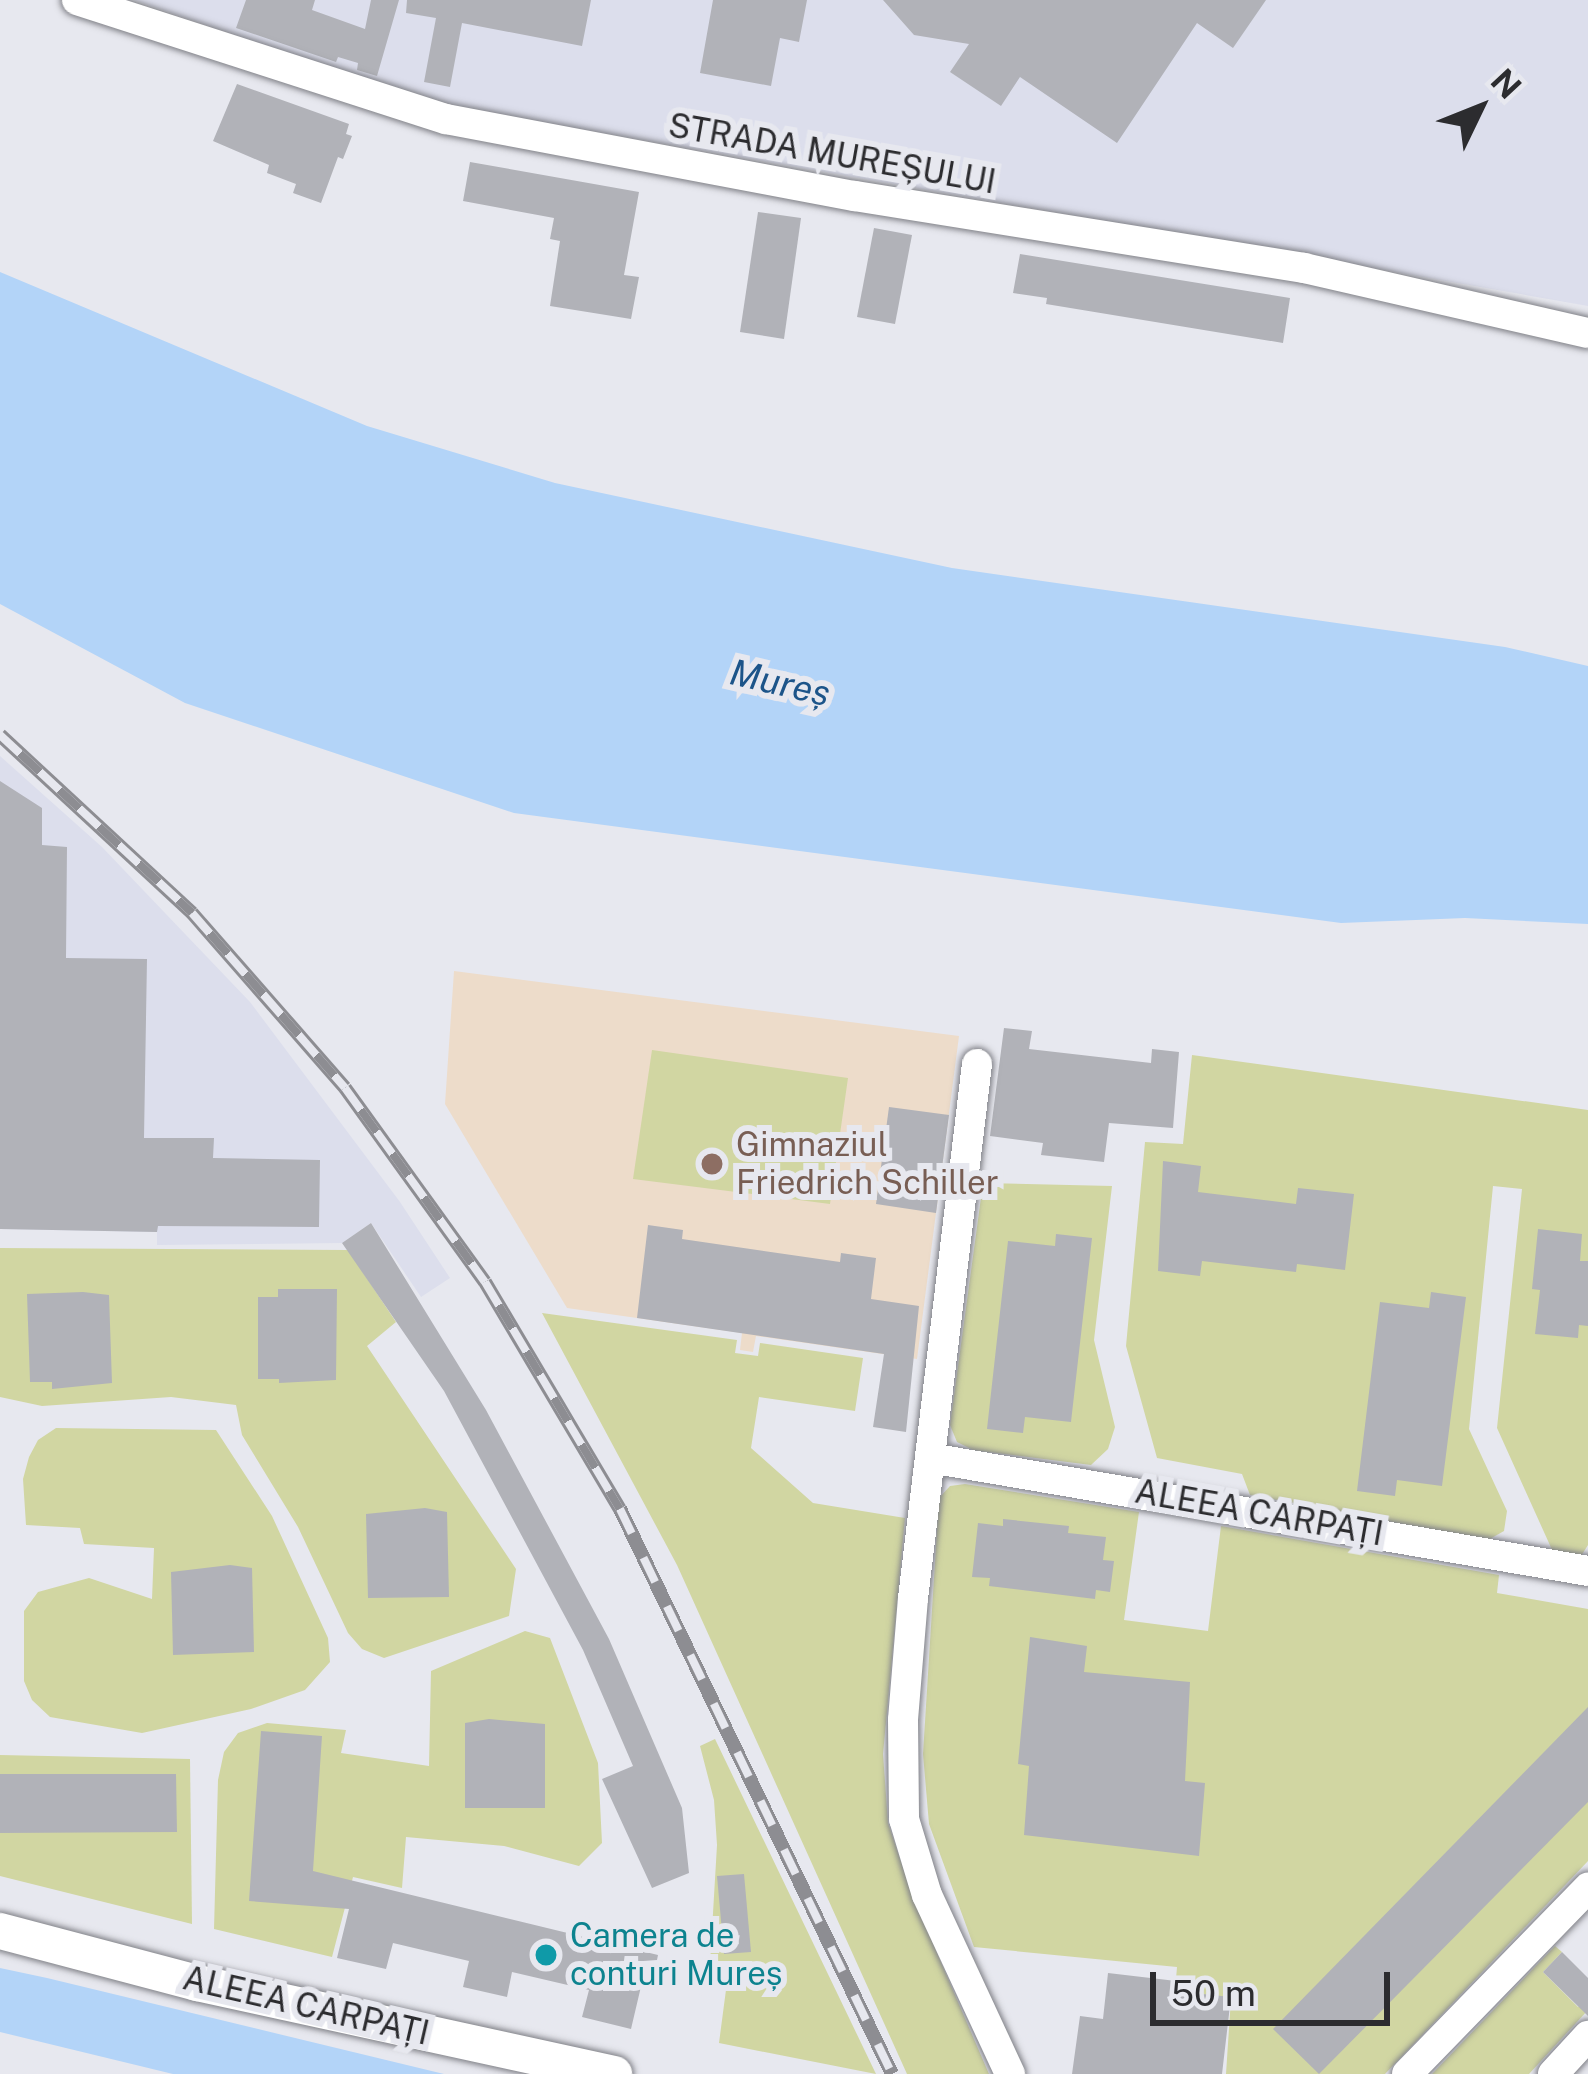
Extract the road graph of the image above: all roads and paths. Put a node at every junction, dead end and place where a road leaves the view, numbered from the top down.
1 (76, 0) edge
2 (1588, 333) edge
3 (977, 1064) dead end
4 (930, 1458) junction
5 (1588, 1571) edge
6 (1588, 1888) edge
7 (0, 1931) edge
8 (1588, 2036) edge
9 (614, 2074) edge
10 (1010, 2074) edge
11 (1407, 2074) edge
12 (1553, 2074) edge

1 - 2 street, STRADA MUREȘULUI
3 - 4 street
4 - 5 street, ALEEA CARPAȚI
4 - 10 street
6 - 11 street
7 - 9 street, ALEEA CARPAȚI
8 - 12 street

